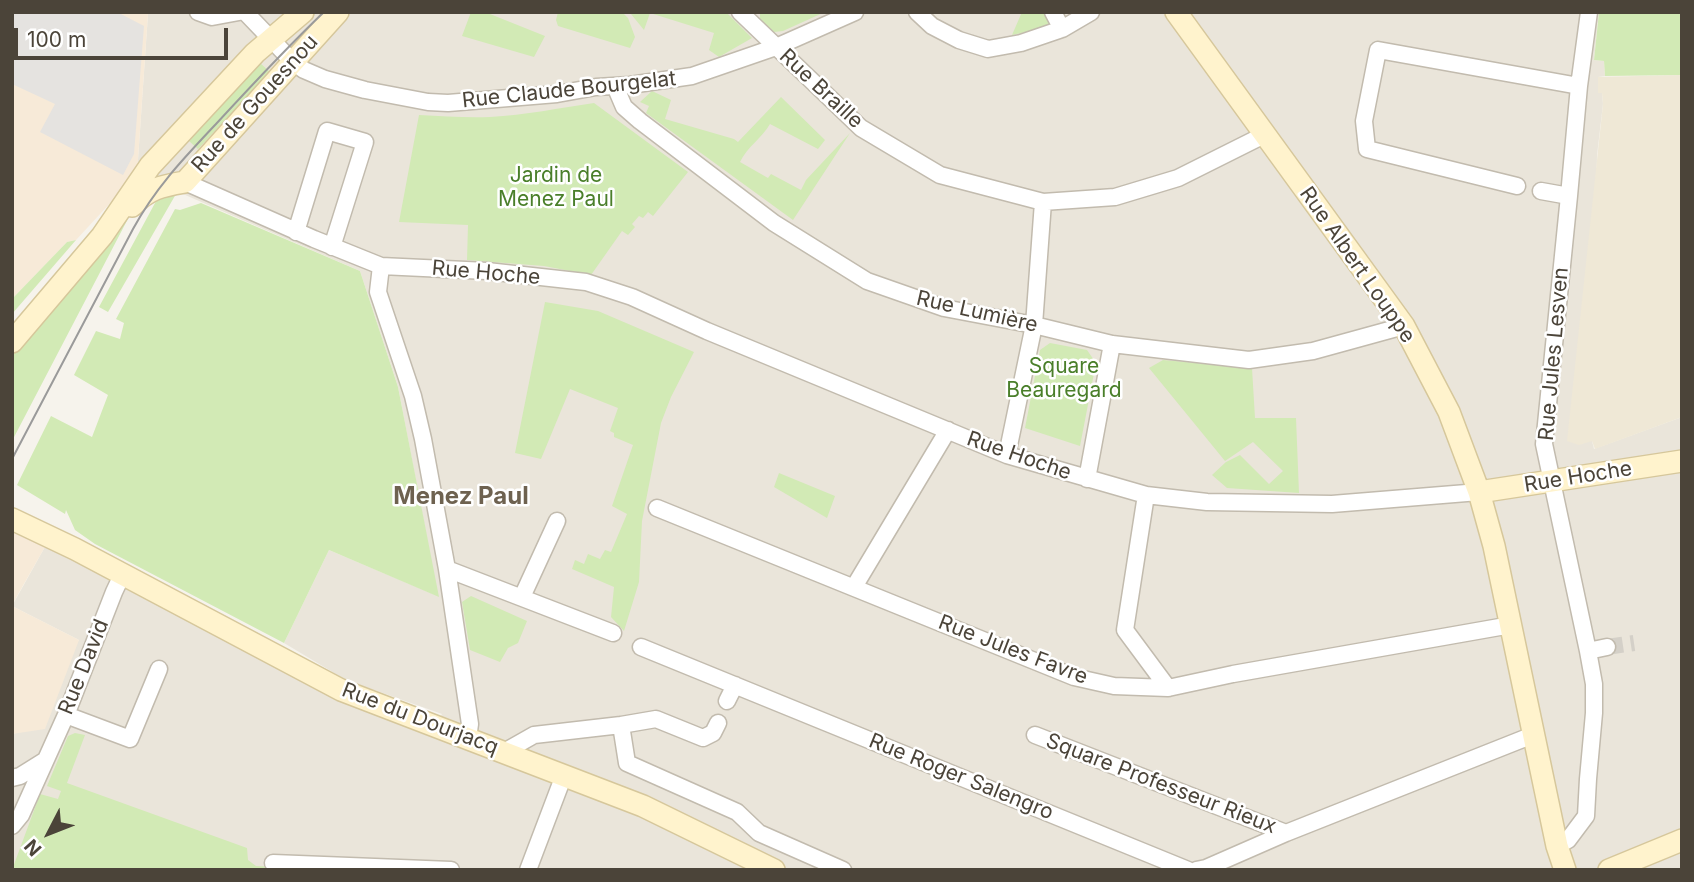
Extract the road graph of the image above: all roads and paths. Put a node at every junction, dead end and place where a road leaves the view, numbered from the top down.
1 (198, 12) edge
2 (239, 12) edge
3 (244, 12) edge
4 (303, 12) edge
5 (338, 12) edge
6 (740, 12) edge
7 (855, 12) edge
8 (917, 12) edge
9 (1053, 12) edge
10 (1091, 12) edge
11 (1176, 12) edge
12 (1589, 12) edge
13 (1062, 29) junction
14 (776, 47) junction
15 (283, 50) junction
16 (615, 86) junction
17 (1579, 86) junction
18 (1264, 135) junction
19 (185, 182) junction
20 (1517, 186) dead end
21 (1541, 191) dead end
22 (1569, 196) junction
23 (1043, 202) junction
24 (296, 232) junction
25 (102, 236) junction
26 (332, 247) junction
27 (381, 266) junction
28 (1034, 325) junction
29 (1404, 326) junction
30 (12, 342) edge
31 (1112, 344) junction
32 (948, 430) junction
33 (1007, 455) junction
34 (1682, 461) edge
35 (1087, 480) junction
36 (1551, 481) junction
37 (1479, 492) junction
38 (1146, 495) junction
39 (12, 502) edge
40 (656, 508) dead end
41 (12, 519) edge
42 (557, 521) dead end
43 (75, 549) junction
44 (447, 569) junction
45 (122, 575) junction
46 (854, 587) junction
47 (522, 597) junction
48 (1511, 625) junction
49 (613, 633) dead end
50 (1607, 647) tunnel mouth
51 (641, 648) dead end
52 (1588, 650) junction
53 (159, 669) dead end
54 (735, 685) junction
55 (1168, 688) junction
56 (727, 701) dead end
57 (65, 715) junction
58 (718, 723) dead end
59 (621, 725) junction
60 (1035, 735) dead end
61 (1533, 735) junction
62 (468, 738) junction
63 (504, 752) junction
64 (46, 759) junction
65 (564, 775) junction
66 (12, 778) edge
67 (12, 826) edge
68 (1286, 833) junction
69 (1682, 841) edge
70 (1556, 846) junction
71 (273, 863) dead end
72 (451, 870) edge
73 (528, 870) edge
74 (774, 870) edge
75 (843, 870) edge
76 (1188, 870) edge
77 (1196, 870) edge
78 (1566, 870) edge
79 (1575, 870) edge
80 (1609, 870) edge

1 - 2 street
3 - 15 street, Rue Claude Bourgelat
4 - 15 main road, Rue de Gouesnou
5 - 15 main road, Rue de Gouesnou
6 - 14 street, Rue Braille
7 - 14 street, Rue Claude Bourgelat
8 - 13 street
9 - 13 street
10 - 13 street
11 - 18 main road, Rue Albert Louppe
12 - 17 street, Rue Jules Lesven
14 - 16 street, Rue Claude Bourgelat
14 - 23 street, Rue Braille
15 - 16 street, Rue Claude Bourgelat
15 - 19 main road, Rue de Gouesnou
15 - 25 main road, Rue de Gouesnou
16 - 28 street, Rue Lumière
17 - 20 street
17 - 22 street, Rue Jules Lesven
18 - 23 street, Rue Braille
18 - 29 main road, Rue Albert Louppe
19 - 24 street, Rue Hoche
19 - 25 main road, Rue de Gouesnou
21 - 22 street
22 - 36 street, Rue Jules Lesven
23 - 28 street
24 - 26 street, Rue Hoche
24 - 26 street
25 - 30 main road, Rue de Gouesnou
26 - 27 street, Rue Hoche
27 - 32 street, Rue Hoche
27 - 44 street
28 - 31 street, Rue Lumière
28 - 33 street
29 - 31 street, Rue Lumière
29 - 37 main road, Rue Albert Louppe
31 - 35 street
32 - 33 street, Rue Hoche
32 - 46 street
33 - 35 street, Rue Hoche
34 - 36 main road, Rue Hoche
35 - 38 street, Rue Hoche
36 - 37 main road, Rue Hoche
36 - 52 street, Rue Jules Lesven
37 - 38 street, Rue Hoche
37 - 48 main road, Rue Albert Louppe
38 - 55 street
39 - 43 main road, Rue du Dourjacq
40 - 46 street, Rue Jules Favre
41 - 43 main road, Rue du Dourjacq
42 - 47 street
43 - 45 main road, Rue du Dourjacq
44 - 47 street
44 - 62 street
45 - 57 street, Rue David
45 - 62 main road, Rue du Dourjacq
46 - 55 street, Rue Jules Favre
47 - 49 street
48 - 55 street, Rue Jules Favre
48 - 61 main road, Rue Albert Louppe
50 - 52 street
51 - 54 street, Rue Roger Salengro
52 - 70 street, Rue Jules Lesven
53 - 57 street
54 - 56 street
54 - 76 street, Rue Roger Salengro
57 - 64 street, Rue David
58 - 59 street
59 - 63 street
59 - 75 street
60 - 68 street, Square Professeur Rieux
61 - 68 street
61 - 70 main road, Rue Albert Louppe
62 - 63 main road, Rue du Dourjacq
63 - 65 main road, Rue du Dourjacq
64 - 66 street
64 - 67 street, Rue David
65 - 73 street
65 - 74 main road, Rue du Dourjacq
68 - 77 street
69 - 80 main road
70 - 78 main road, Rue Albert Louppe
71 - 72 street
78 - 79 main road

